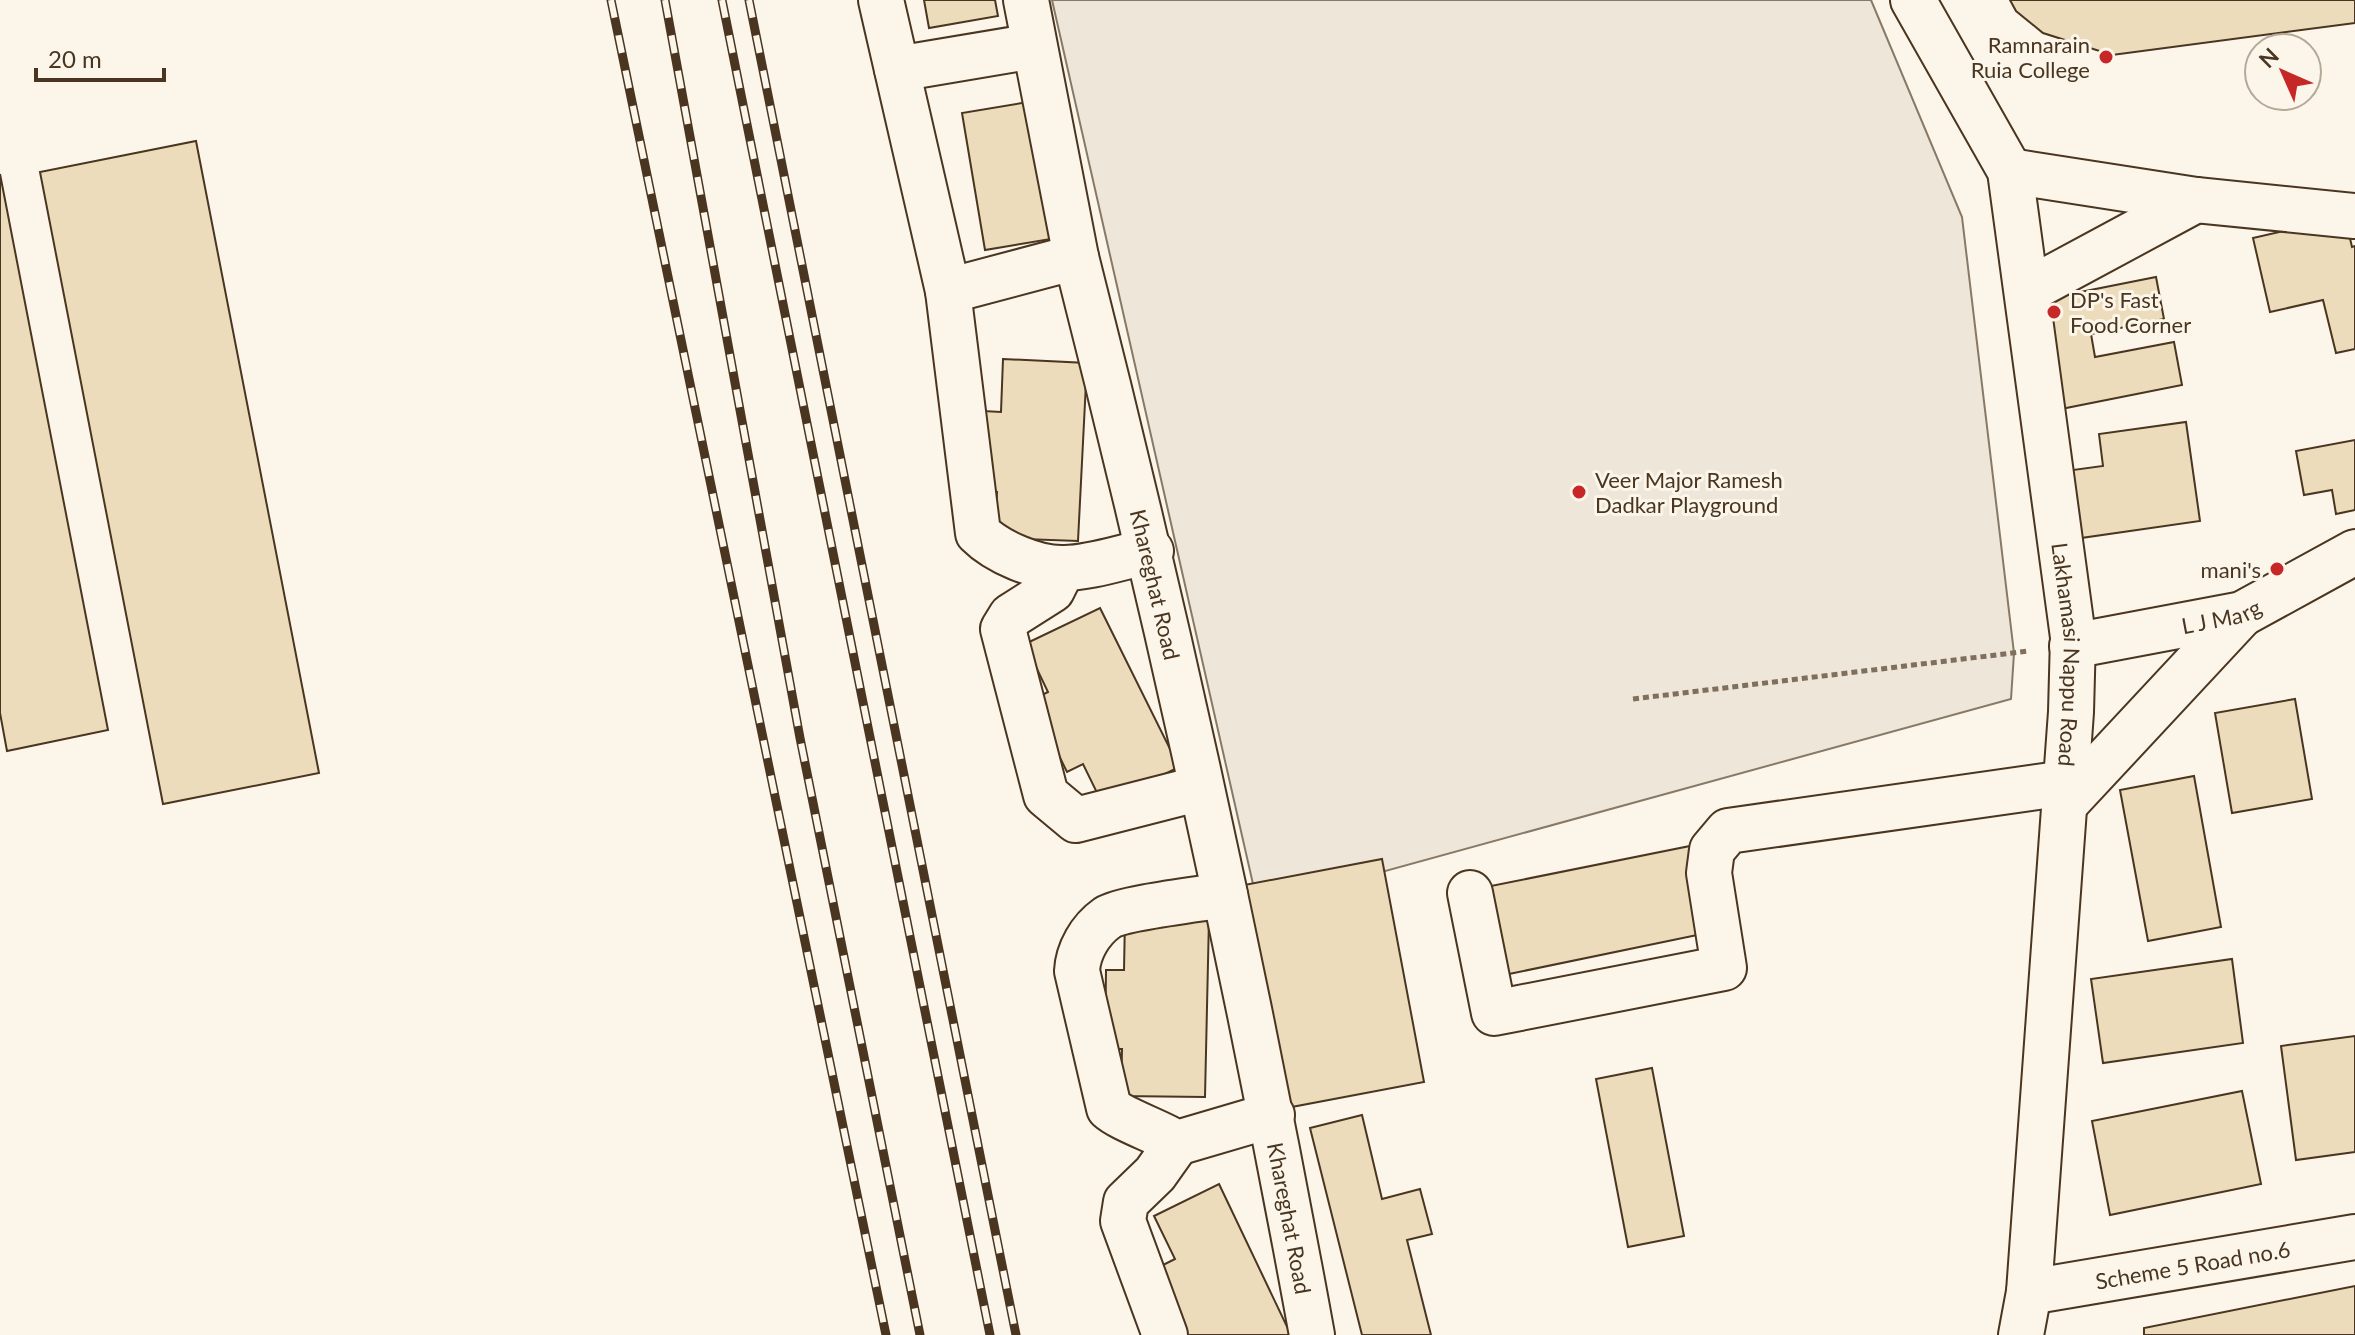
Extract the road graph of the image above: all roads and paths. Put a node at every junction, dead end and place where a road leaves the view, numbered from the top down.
1 (881, 0) edge
2 (1026, 0) edge
3 (1913, 0) edge
4 (1034, 46) junction
5 (897, 69) junction
6 (2010, 171) junction
7 (2196, 200) junction
8 (2355, 216) edge
9 (1076, 257) junction
10 (948, 291) junction
11 (2027, 291) junction
12 (1151, 551) junction
13 (2355, 552) edge
14 (1063, 568) junction
15 (2242, 614) junction
16 (2072, 646) junction
17 (1633, 699) dead end
18 (1201, 788) junction
19 (2065, 794) junction
20 (1470, 893) dead end
21 (1225, 895) junction
22 (1272, 1115) junction
23 (1177, 1143) junction
24 (2355, 1237) edge
25 (2029, 1292) junction
26 (1165, 1335) edge
27 (1312, 1335) edge
28 (2021, 1335) edge

1 - 5 street
2 - 4 street, Khareghat Road
3 - 6 street, Lakhamasi Nappu Road
4 - 5 street
4 - 9 street, Khareghat Road
5 - 10 street
6 - 7 street
6 - 11 street, Lakhamasi Nappu Road
7 - 8 street
7 - 11 street
9 - 10 street
9 - 12 street, Khareghat Road
10 - 14 street
11 - 16 street, Lakhamasi Nappu Road
12 - 14 street
12 - 18 street, Khareghat Road
13 - 15 street, L J Marg
14 - 18 street
15 - 16 street, L J Marg
15 - 19 street
16 - 17 path
16 - 19 street, Lakhamasi Nappu Road
18 - 21 street, Khareghat Road
19 - 20 street
19 - 25 street, Lakhamasi Nappu Road
21 - 22 street, Khareghat Road
21 - 23 street
22 - 23 street
22 - 27 street, Khareghat Road
23 - 26 street
24 - 25 street, Scheme 5 Road no.6
25 - 28 street, Lakhamasi Nappu Road

